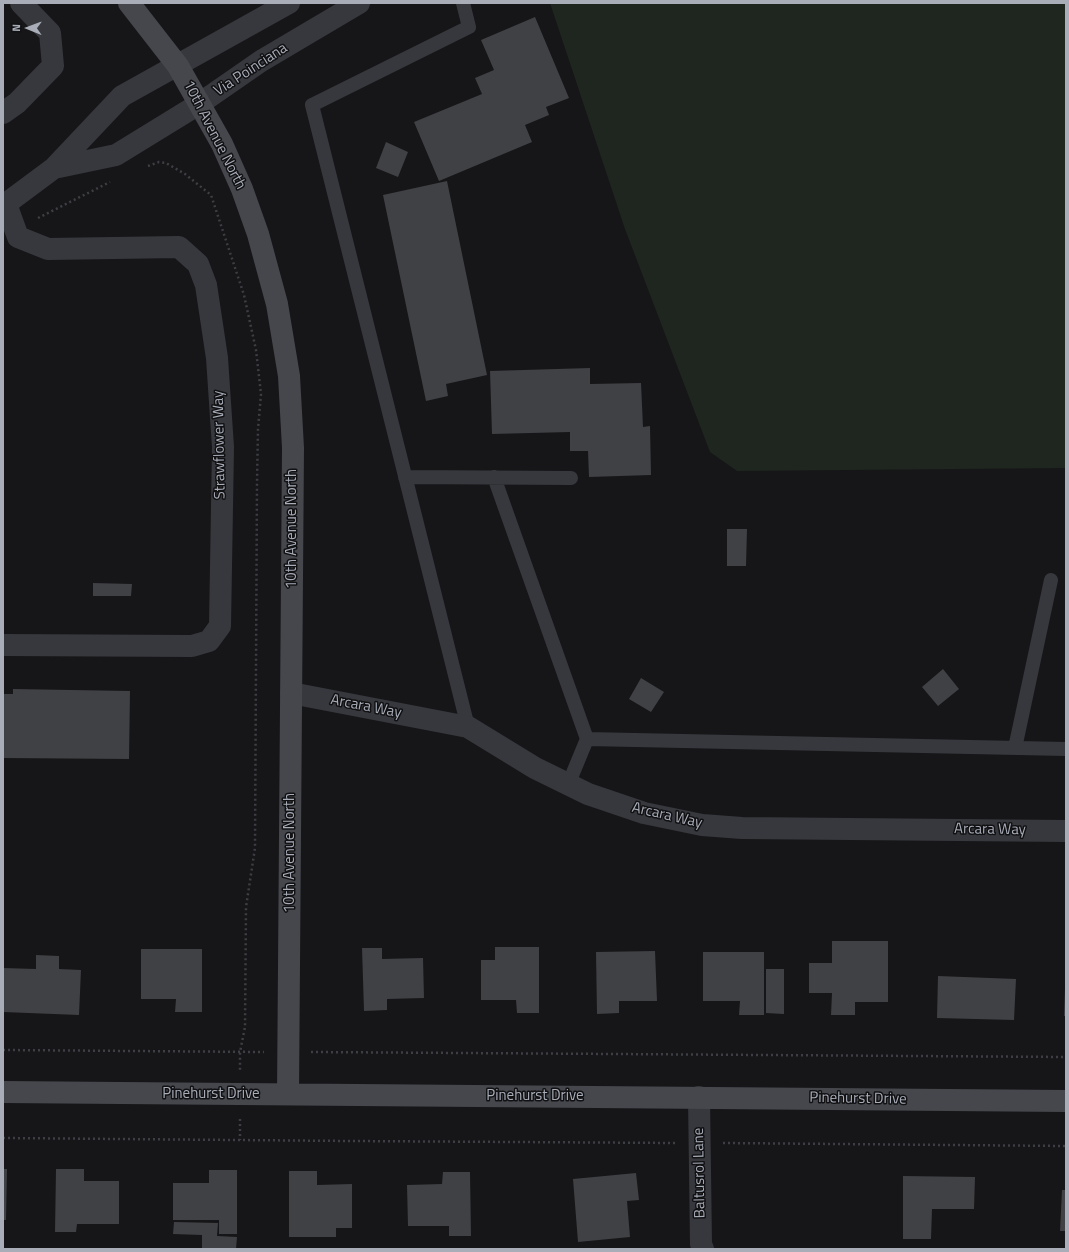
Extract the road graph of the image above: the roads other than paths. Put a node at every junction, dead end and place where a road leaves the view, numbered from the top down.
1 (21, 3) edge
2 (130, 3) edge
3 (289, 3) edge
4 (359, 3) edge
5 (463, 3) edge
6 (178, 66) junction
7 (199, 104) junction
8 (3, 113) edge
9 (54, 168) junction
10 (5, 205) edge
11 (406, 476) junction
12 (494, 477) junction
13 (571, 478) dead end
14 (1050, 580) dead end
15 (3, 645) edge
16 (291, 693) junction
17 (468, 727) junction
18 (587, 739) junction
19 (1015, 748) junction
20 (1066, 749) edge
21 (568, 785) junction
22 (1066, 831) edge
23 (3, 1092) edge
24 (288, 1094) junction
25 (699, 1097) junction
26 (1066, 1101) edge
27 (703, 1249) edge

1 - 8 street
2 - 6 street, 10th Avenue North
3 - 6 street, Via Poinciana
4 - 7 street, Via Poinciana
5 - 11 lane
6 - 7 street, 10th Avenue North
6 - 9 street, Via Poinciana
7 - 9 street, Via Poinciana
7 - 16 street, 10th Avenue North
9 - 10 street, Via Poinciana
10 - 15 street, Strawflower Way
11 - 12 lane
11 - 17 lane
12 - 13 lane
12 - 18 lane
14 - 19 lane
16 - 17 street, Arcara Way
16 - 24 street, 10th Avenue North
17 - 21 street, Arcara Way
18 - 19 lane
18 - 21 lane
19 - 20 lane
21 - 22 street, Arcara Way
23 - 24 street, Pinehurst Drive
24 - 25 street, Pinehurst Drive
25 - 26 street, Pinehurst Drive
25 - 27 street, Baltusrol Lane

